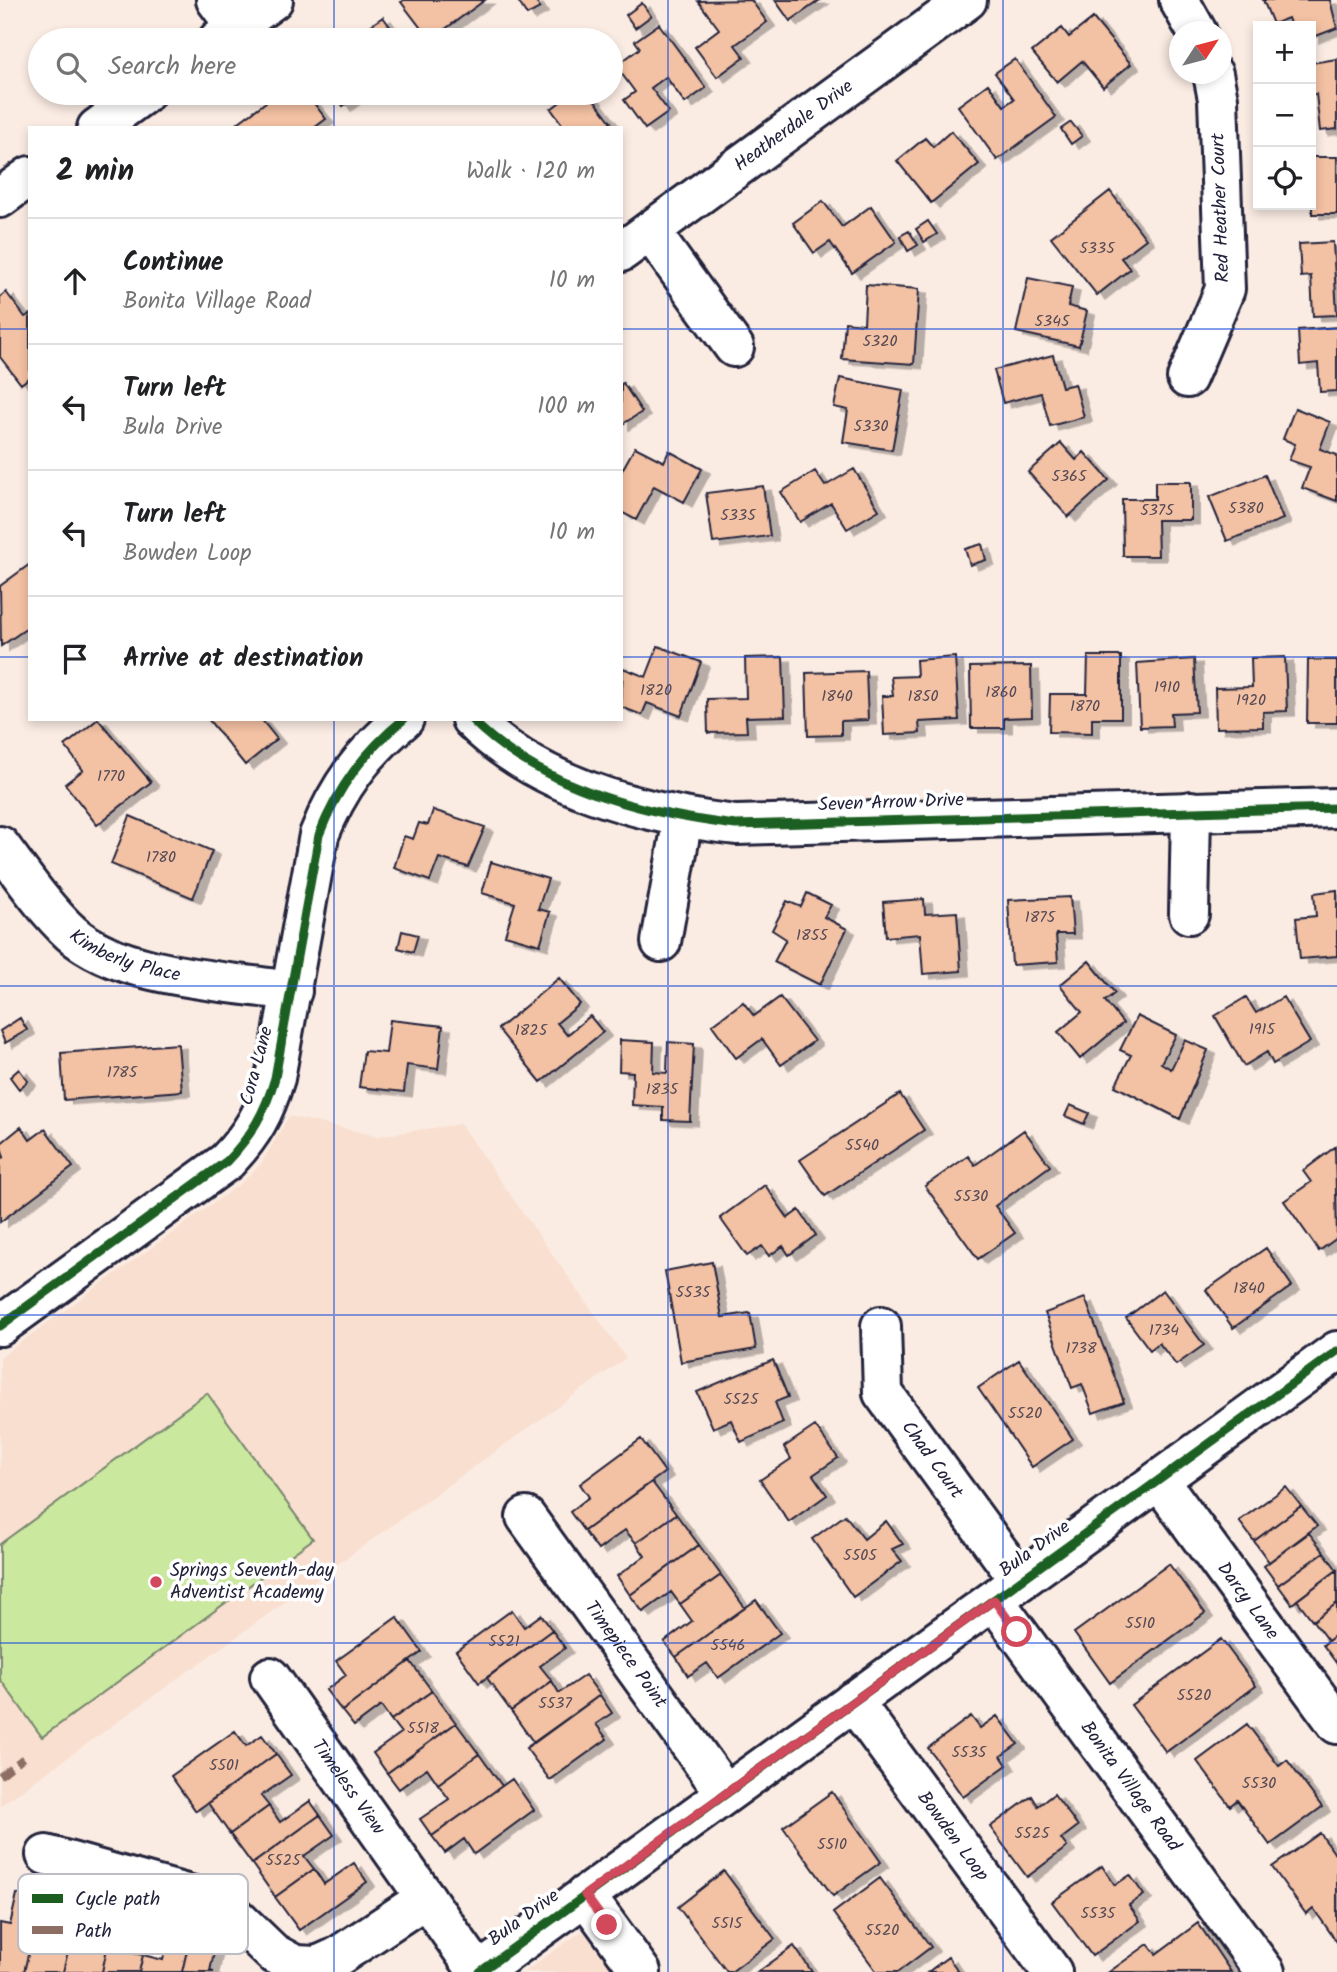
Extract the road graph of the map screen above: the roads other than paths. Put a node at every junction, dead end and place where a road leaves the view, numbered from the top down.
1 (274, 0) edge
2 (967, 0) edge
3 (1179, 0) edge
4 (1191, 21) edge
5 (223, 23) edge
6 (1215, 84) edge
7 (129, 105) edge
8 (100, 126) edge
9 (28, 177) edge
10 (0, 198) edge
11 (636, 241) edge
12 (734, 347) dead end
13 (1187, 378) dead end
14 (402, 721) edge
15 (474, 721) edge
16 (1337, 808) edge
17 (1191, 811) junction
18 (683, 818) junction
19 (0, 846) edge
20 (1189, 914) dead end
21 (661, 942) dead end
22 (292, 991) junction
23 (0, 1326) edge
24 (881, 1326) dead end
25 (1337, 1351) edge
26 (1159, 1480) junction
27 (526, 1517) dead end
28 (1007, 1591) junction
29 (270, 1677) dead end
30 (853, 1701) junction
31 (1337, 1724) edge
32 (725, 1793) junction
33 (46, 1855) dead end
34 (114, 1874) edge
35 (585, 1895) junction
36 (426, 1898) junction
37 (248, 1929) edge
38 (479, 1972) edge
39 (641, 1972) edge
40 (1052, 1972) edge
41 (1265, 1972) edge

1 - 5 street
2 - 11 street, Heatherdale Drive
3 - 4 street
6 - 13 street, Red Heather Court
7 - 8 street
9 - 10 street
11 - 12 street
14 - 22 street, Cora Lane
15 - 18 street, Seven Arrow Drive
16 - 17 street, Seven Arrow Drive
17 - 18 street, Seven Arrow Drive
17 - 20 street
18 - 21 street
19 - 22 street, Kimberly Place
22 - 23 street, Cora Lane
24 - 28 street, Chad Court
25 - 26 street, Bula Drive
26 - 28 street, Bula Drive
26 - 31 street, Darcy Lane
27 - 32 street, Timepiece Point
28 - 30 street, Bula Drive
28 - 41 street, Bonita Village Road
29 - 36 street, Timeless View
30 - 32 street, Bula Drive
30 - 40 street, Bowden Loop
32 - 35 street, Bula Drive
33 - 34 street
35 - 38 street, Bula Drive
35 - 39 street
36 - 37 street
36 - 38 street, Timeless View

